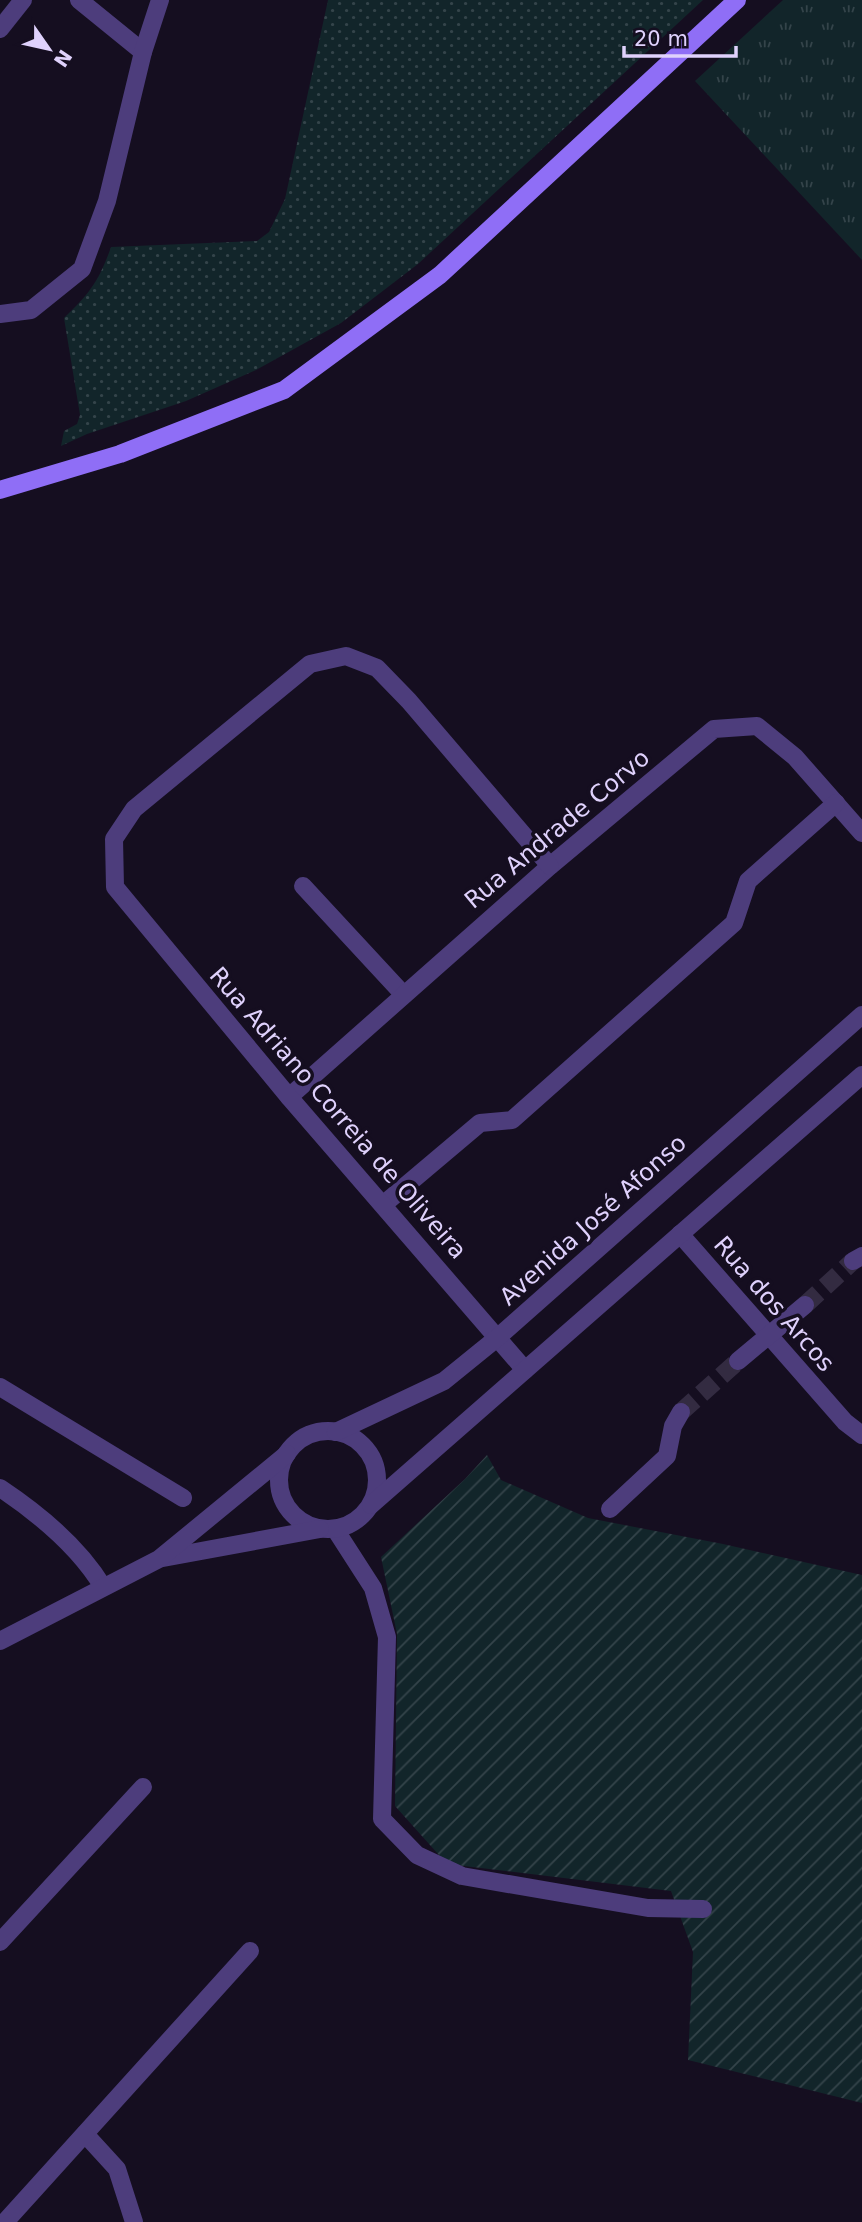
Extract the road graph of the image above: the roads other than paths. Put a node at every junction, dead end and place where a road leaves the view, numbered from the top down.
1 (23, 0) edge
2 (79, 0) edge
3 (160, 0) edge
4 (737, 0) edge
5 (0, 29) edge
6 (143, 52) junction
7 (0, 314) edge
8 (0, 490) edge
9 (836, 803) junction
10 (862, 832) edge
11 (550, 866) junction
12 (303, 886) dead end
13 (403, 994) junction
14 (862, 1015) edge
15 (862, 1075) edge
16 (289, 1097) junction
17 (384, 1204) junction
18 (680, 1234) junction
19 (805, 1305) tunnel mouth
20 (769, 1336) junction
21 (497, 1338) junction
22 (738, 1361) tunnel mouth
23 (525, 1370) junction
24 (0, 1387) edge
25 (681, 1412) tunnel mouth
26 (336, 1432) junction
27 (862, 1435) edge
28 (287, 1454) junction
29 (0, 1488) edge
30 (183, 1498) dead end
31 (372, 1504) junction
32 (610, 1509) dead end
33 (328, 1529) junction
34 (159, 1559) junction
35 (103, 1587) junction
36 (0, 1641) edge
37 (143, 1787) dead end
38 (703, 1909) dead end
39 (0, 1942) edge
40 (250, 1951) dead end
41 (85, 2134) junction
42 (5, 2222) edge
43 (134, 2222) edge

1 - 5 street
2 - 6 street
3 - 6 street
4 - 8 main road
6 - 7 street
9 - 10 street, Rua Andrade Corvo
9 - 11 street, Rua Andrade Corvo
9 - 17 street
11 - 13 street, Rua Andrade Corvo
11 - 16 street, Rua Adriano Correia de Oliveira
12 - 13 street
13 - 16 street, Rua Andrade Corvo
14 - 21 street, Avenida José Afonso
15 - 18 street
16 - 17 street, Rua Adriano Correia de Oliveira
17 - 21 street, Rua Adriano Correia de Oliveira
18 - 20 street, Rua dos Arcos
18 - 23 street
19 - 20 street
20 - 22 street
20 - 27 street, Rua dos Arcos
21 - 23 street, Rua Adriano Correia de Oliveira
21 - 26 street, Avenida José Afonso
23 - 31 street
24 - 30 street
25 - 32 street
26 - 28 street
26 - 31 street
28 - 33 street
28 - 34 street
29 - 35 street
31 - 33 street
33 - 34 street
33 - 38 street
34 - 35 street
35 - 36 street
37 - 39 street
40 - 41 street
41 - 42 street
41 - 43 street

